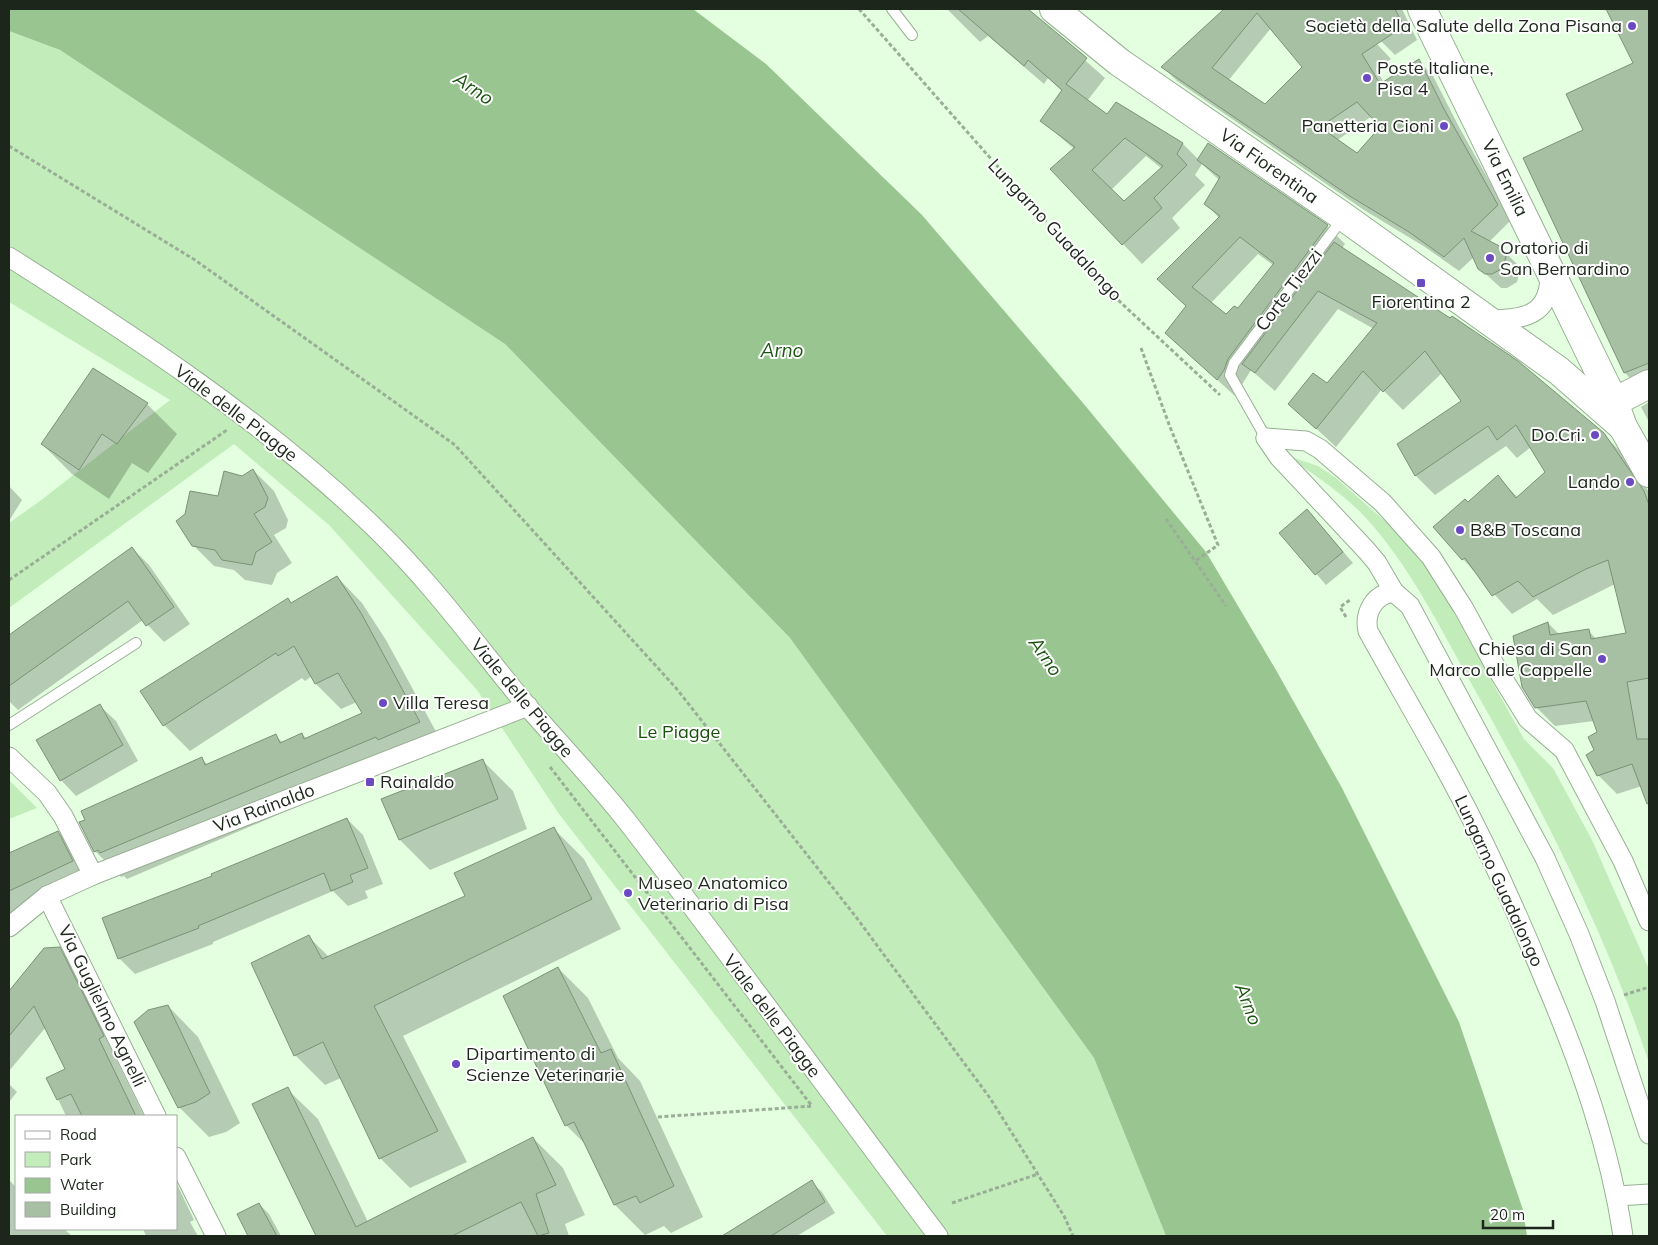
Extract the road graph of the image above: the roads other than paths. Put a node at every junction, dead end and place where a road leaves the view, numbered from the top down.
1 (892, 9) edge
2 (1054, 9) edge
3 (1422, 9) edge
4 (912, 35) dead end
5 (1344, 217) junction
6 (9, 257) edge
7 (1550, 271) junction
8 (1487, 320) junction
9 (1649, 384) edge
10 (1614, 402) junction
11 (1623, 427) junction
12 (1266, 438) junction
13 (1649, 472) edge
14 (1394, 592) junction
15 (136, 643) dead end
16 (528, 706) junction
17 (9, 724) edge
18 (9, 758) edge
19 (92, 875) junction
20 (47, 896) junction
21 (1649, 921) edge
22 (9, 927) edge
23 (156, 1115) edge
24 (1649, 1134) edge
25 (178, 1161) edge
26 (1649, 1194) edge
27 (1617, 1196) junction
28 (216, 1236) edge
29 (938, 1236) edge
30 (1623, 1236) edge

1 - 4 lane
2 - 5 main road, Via Fiorentina
3 - 7 main road, Via Emilia
5 - 8 main road, Via Fiorentina
5 - 12 lane, Corte Tiezzi
6 - 16 street, Viale delle Piagge
7 - 8 street
7 - 10 main road, Via Emilia
8 - 11 main road, Via Fiorentina
9 - 10 main road
10 - 11 main road, Via Emilia
11 - 13 main road
12 - 14 street
12 - 21 street
14 - 24 street
14 - 27 street, Lungarno Guadalongo
15 - 17 lane
16 - 19 street, Via Rainaldo
16 - 29 street, Viale delle Piagge
18 - 19 street
19 - 20 street, Via Rainaldo
20 - 22 street, Via Rainaldo
20 - 23 street, Via Guglielmo Agnelli
25 - 28 street
26 - 27 street
27 - 30 street, Lungarno Guadalongo

